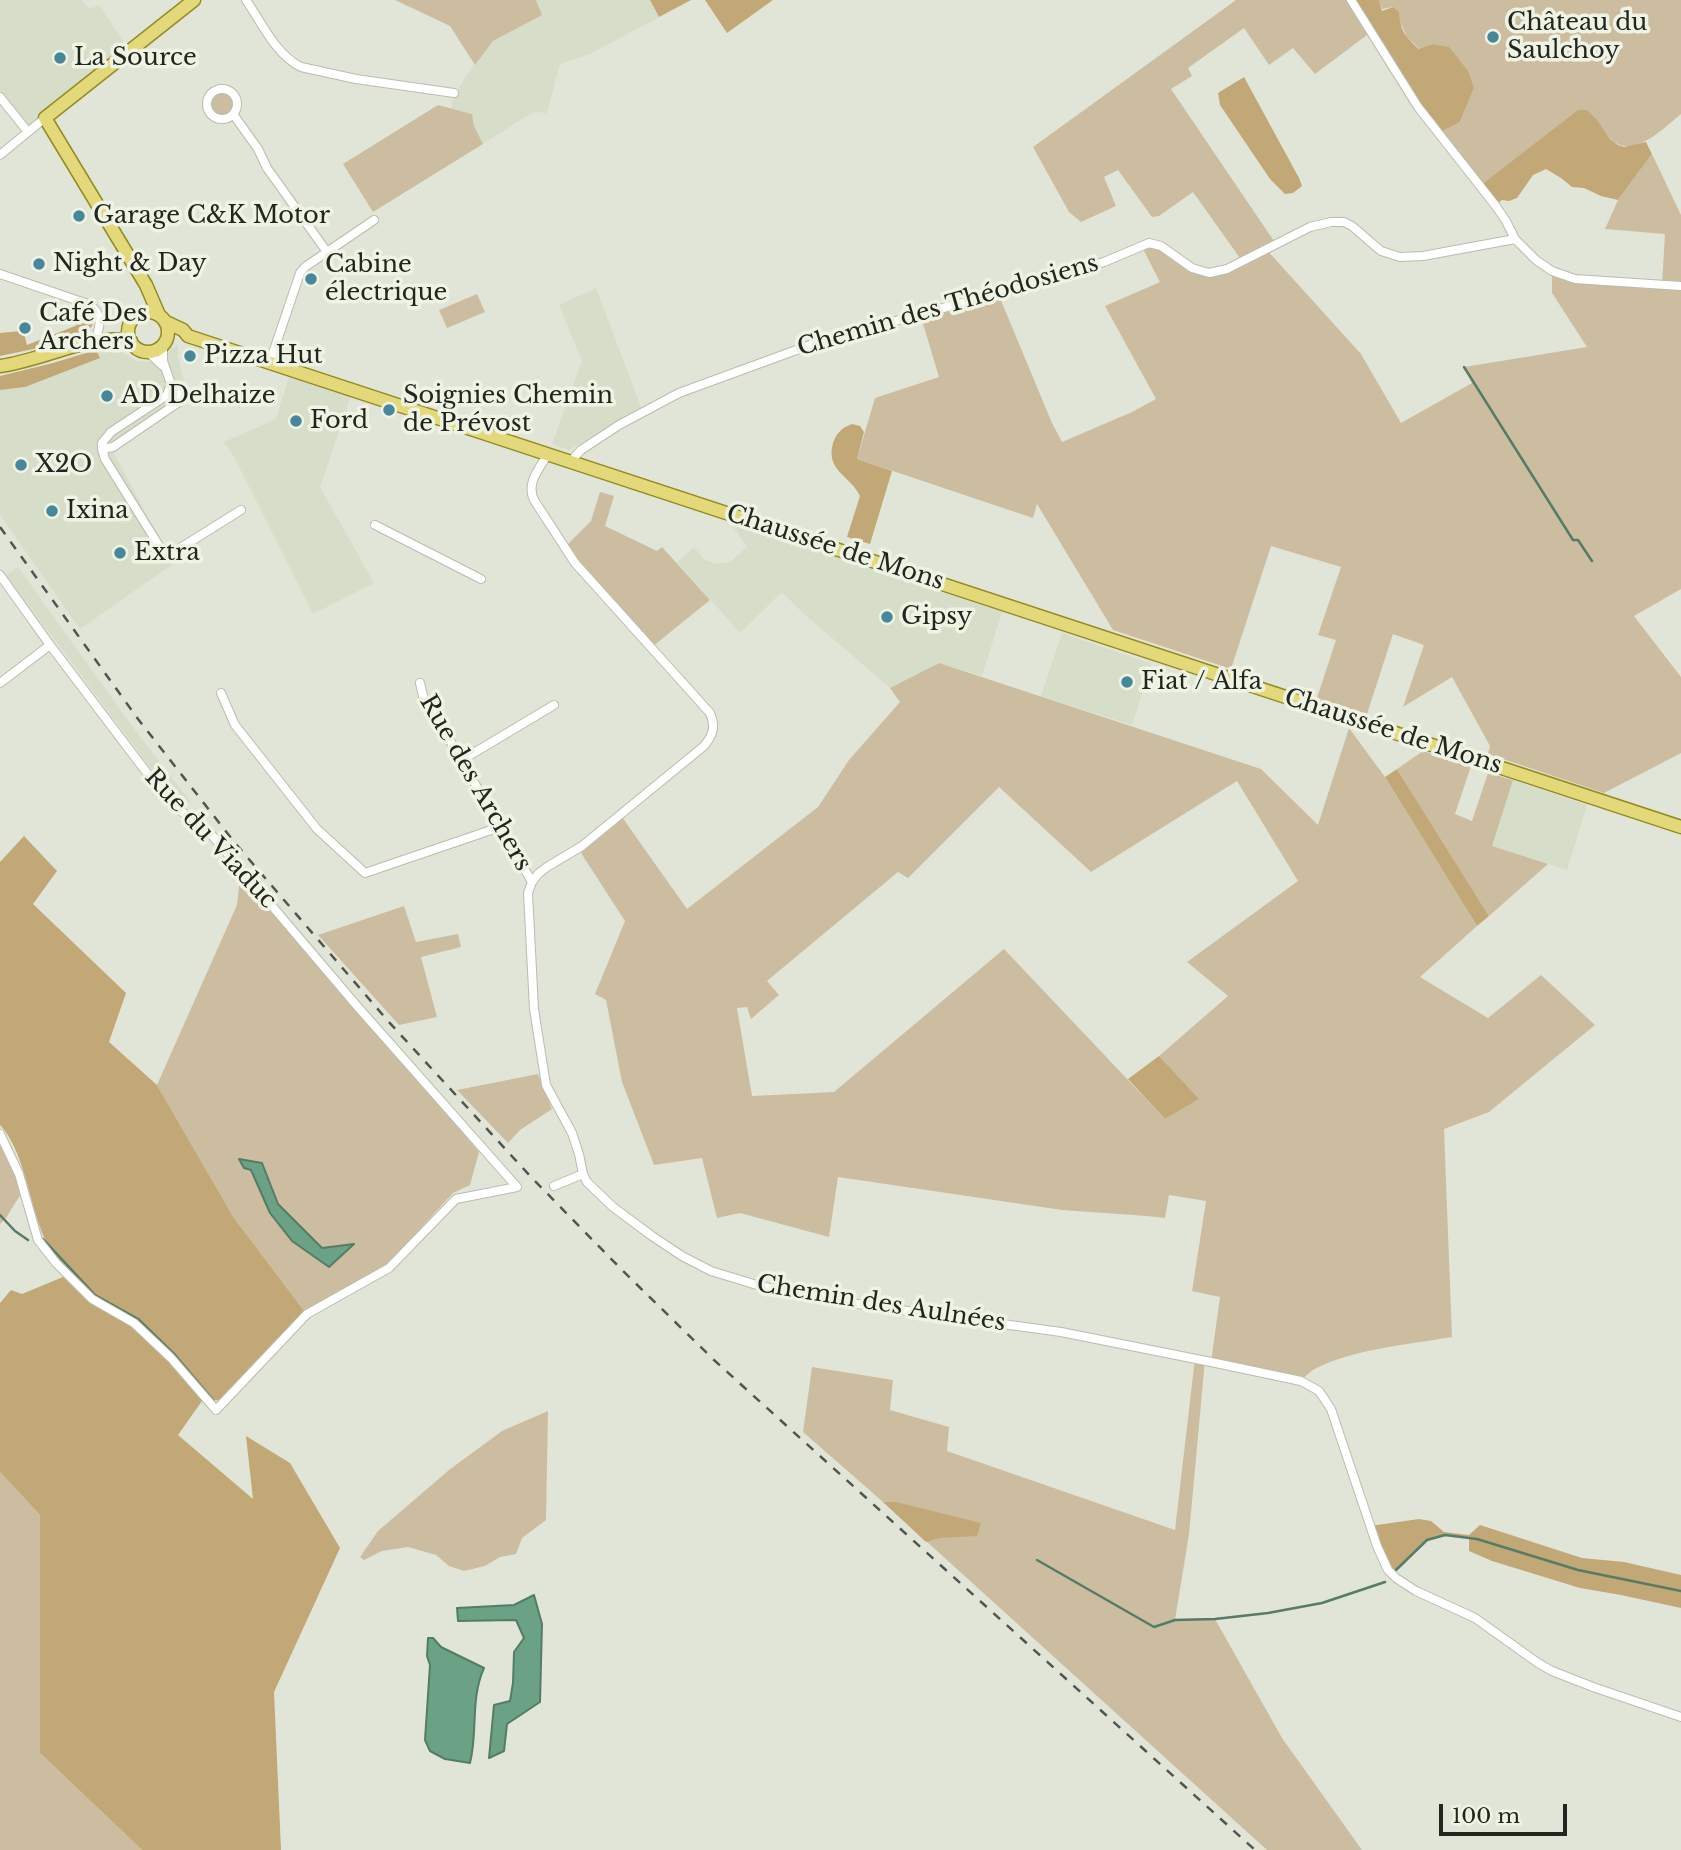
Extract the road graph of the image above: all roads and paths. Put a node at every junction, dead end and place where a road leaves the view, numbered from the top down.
1 (194, 0) edge
2 (246, 0) edge
3 (1351, 0) edge
4 (454, 93) dead end
5 (0, 97) edge
6 (233, 114) dead end
7 (45, 118) junction
8 (28, 132) junction
9 (0, 155) edge
10 (374, 220) dead end
11 (1515, 239) junction
12 (327, 252) junction
13 (0, 274) edge
14 (1681, 286) edge
15 (148, 291) junction
16 (140, 313) junction
17 (162, 318) junction
18 (130, 323) junction
19 (188, 336) junction
20 (99, 341) junction
21 (131, 341) junction
22 (164, 343) junction
23 (148, 352) junction
24 (270, 362) junction
25 (0, 366) edge
26 (166, 371) junction
27 (171, 384) junction
28 (102, 449) junction
29 (548, 454) junction
30 (571, 461) junction
31 (241, 510) dead end
32 (374, 526) dead end
33 (0, 575) edge
34 (481, 579) dead end
35 (50, 645) junction
36 (0, 683) edge
37 (420, 683) dead end
38 (221, 693) dead end
39 (554, 705) dead end
40 (461, 760) junction
41 (500, 827) junction
42 (1681, 827) edge
43 (532, 882) junction
44 (0, 1134) edge
45 (583, 1174) junction
46 (554, 1186) dead end
47 (1681, 1717) edge

1 - 7 main road
2 - 4 street
3 - 11 street
5 - 8 street
6 - 12 street
7 - 8 street
7 - 15 main road
8 - 9 street
10 - 12 street
11 - 14 street
11 - 30 street, Chemin des Théodosiens
12 - 24 street
13 - 20 street
15 - 16 main road
15 - 17 main road
16 - 17 main road
16 - 18 main road
17 - 19 main road, Chaussée de Mons
17 - 22 main road
18 - 20 main road
18 - 21 main road
19 - 22 main road
19 - 24 main road, Chaussée de Mons
20 - 21 main road
20 - 25 main road
21 - 23 main road
22 - 23 main road
22 - 26 street
23 - 26 street
24 - 29 main road, Chaussée de Mons
26 - 27 street
27 - 28 street
27 - 28 street
28 - 31 street
29 - 30 main road, Chaussée de Mons
29 - 43 street
30 - 42 main road, Chaussée de Mons
32 - 34 street
33 - 35 street, Rue du Viaduc
35 - 36 street
35 - 44 street, Rue du Viaduc
37 - 40 street, Rue des Archers
38 - 41 street
39 - 40 street
40 - 41 street, Rue des Archers
41 - 43 street, Rue des Archers
43 - 45 street, Chemin des Aulnées
45 - 46 street
45 - 47 street, Chemin des Aulnées

